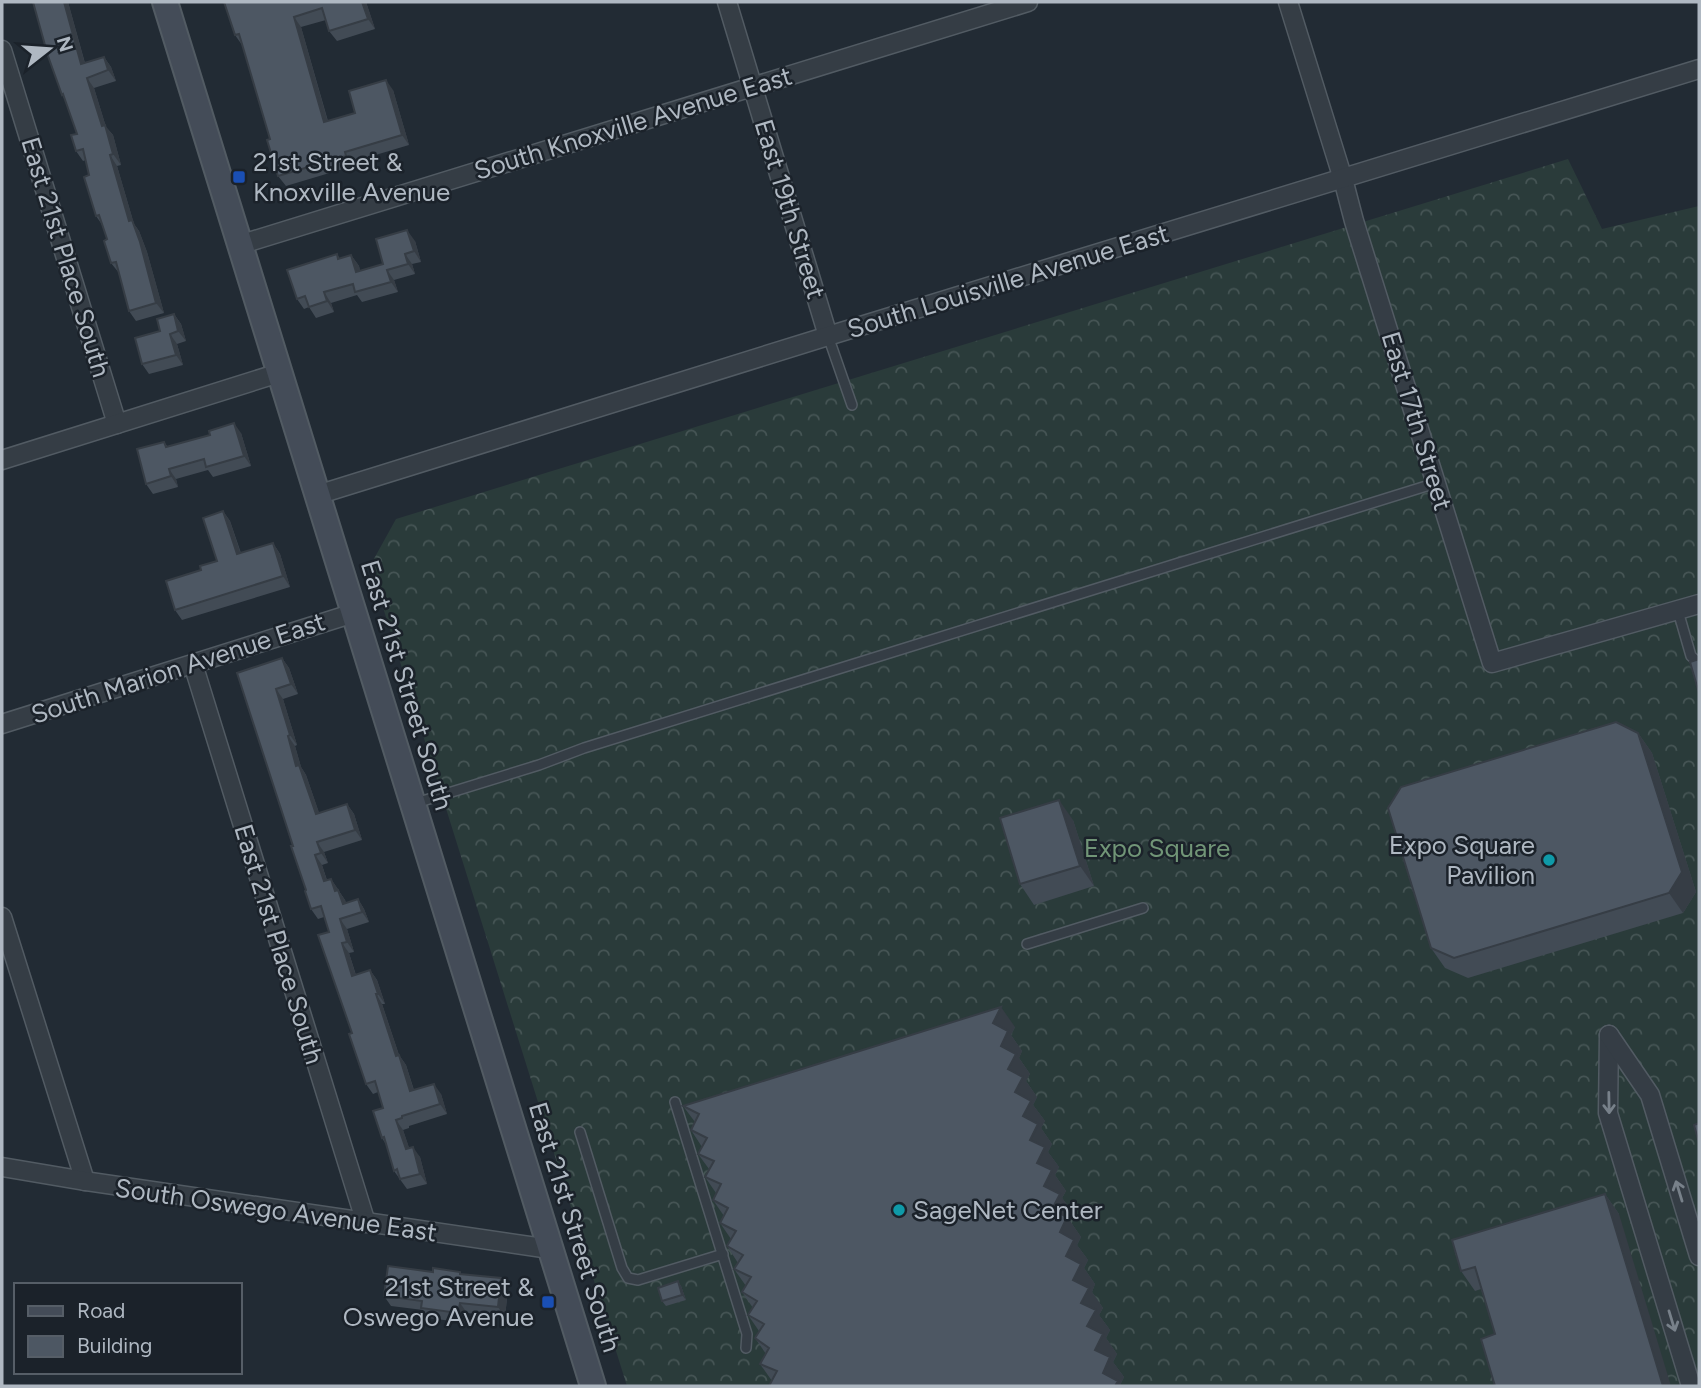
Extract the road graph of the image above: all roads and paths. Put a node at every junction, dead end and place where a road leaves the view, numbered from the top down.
1 (165, 2) edge
2 (727, 2) edge
3 (1028, 2) edge
4 (1289, 2) edge
5 (2, 50) edge
6 (1699, 69) edge
7 (753, 86) junction
8 (1343, 179) junction
9 (239, 244) junction
10 (828, 336) junction
11 (279, 373) junction
12 (852, 405) dead end
13 (117, 424) junction
14 (2, 460) edge
15 (1436, 483) junction
16 (317, 495) junction
17 (1699, 604) edge
18 (1678, 611) junction
19 (354, 613) junction
20 (1699, 663) edge
21 (193, 664) junction
22 (2, 724) edge
23 (413, 804) junction
24 (1143, 908) dead end
25 (2, 917) edge
26 (1027, 944) dead end
27 (676, 1102) dead end
28 (579, 1132) dead end
29 (2, 1167) edge
30 (85, 1181) junction
31 (366, 1223) junction
32 (550, 1249) junction
33 (723, 1254) junction
34 (1699, 1256) edge
35 (746, 1348) dead end
36 (593, 1386) edge
37 (1691, 1386) edge

1 - 9 main road, East 21st Street South
2 - 7 street, East 19th Street
3 - 7 street, South Knoxville Avenue East
4 - 8 street, East 17th Street
5 - 13 street, East 21st Place South
6 - 8 street, South Louisville Avenue East
7 - 9 street, South Knoxville Avenue East
7 - 10 street, East 19th Street
8 - 10 street, South Louisville Avenue East
8 - 15 street, East 17th Street
9 - 11 main road, East 21st Street South
10 - 12 lane
10 - 16 street, South Louisville Avenue East
11 - 13 street
11 - 16 main road, East 21st Street South
13 - 14 street
15 - 18 street, East 17th Street
15 - 23 lane
16 - 19 main road, East 21st Street South
17 - 18 street
18 - 20 lane
19 - 21 street, South Marion Avenue East
19 - 23 main road, East 21st Street South
21 - 22 street, South Marion Avenue East
21 - 31 street, East 21st Place South
23 - 32 main road, East 21st Street South
24 - 26 lane
25 - 30 street
27 - 33 lane
28 - 33 lane
29 - 30 street, South Oswego Avenue East
30 - 31 street, South Oswego Avenue East
31 - 32 street, South Oswego Avenue East
32 - 36 main road, East 21st Street South
33 - 35 lane
34 -> 37 street

